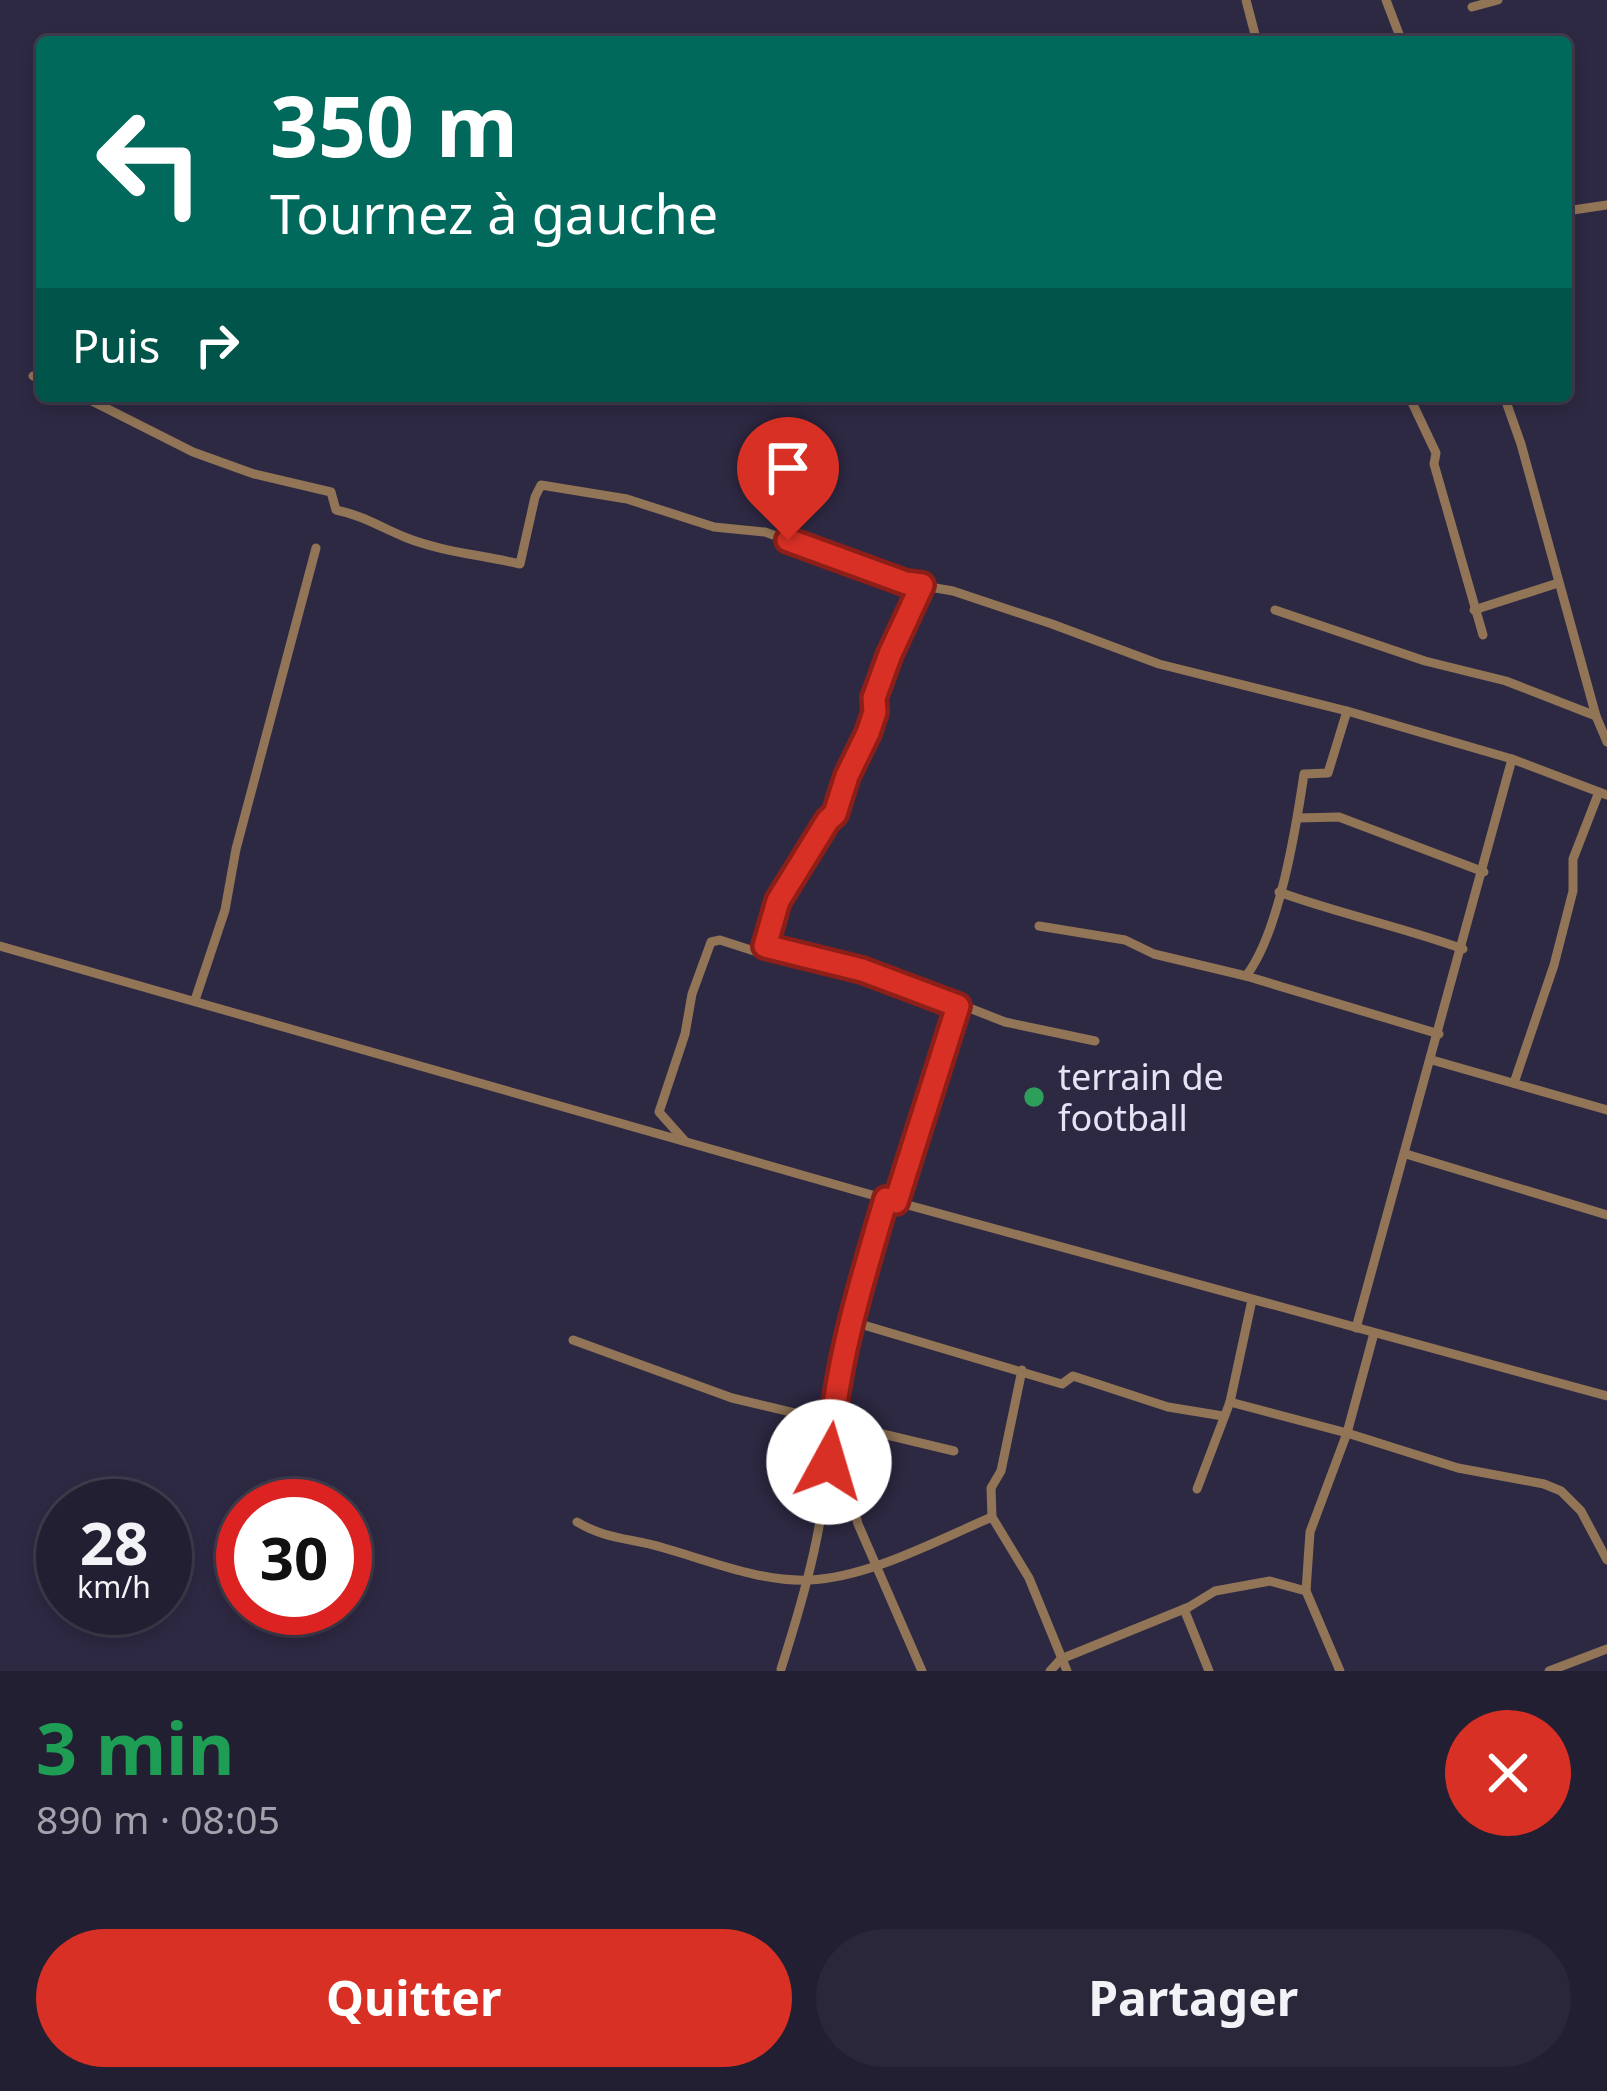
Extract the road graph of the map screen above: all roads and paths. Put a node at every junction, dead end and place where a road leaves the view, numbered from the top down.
1 (1246, 0) edge
2 (1386, 0) edge
3 (1498, 0) edge
4 (1472, 8) dead end
5 (1255, 36) edge
6 (1400, 36) edge
7 (1607, 205) edge
8 (1572, 210) edge
9 (94, 402) edge
10 (1412, 402) edge
11 (1506, 402) edge
12 (316, 548) dead end
13 (1558, 583) junction
14 (922, 585) junction
15 (1275, 610) dead end
16 (1474, 610) junction
17 (1483, 635) dead end
18 (1347, 711) junction
19 (1596, 716) junction
20 (1607, 742) edge
21 (1512, 760) junction
22 (1603, 794) edge
23 (1298, 818) junction
24 (1484, 872) junction
25 (1279, 892) junction
26 (1039, 926) dead end
27 (0, 946) edge
28 (765, 946) junction
29 (1462, 949) junction
30 (1246, 976) junction
31 (195, 1000) junction
32 (958, 1006) junction
33 (1439, 1034) junction
34 (1095, 1041) dead end
35 (1432, 1060) junction
36 (1514, 1083) junction
37 (1607, 1110) edge
38 (659, 1112) junction
39 (652, 1132) junction
40 (685, 1141) junction
41 (1406, 1154) junction
42 (891, 1200) junction
43 (1607, 1215) edge
44 (1252, 1300) junction
45 (850, 1321) junction
46 (1356, 1328) junction
47 (1374, 1333) junction
48 (573, 1340) dead end
49 (1022, 1370) junction
50 (1607, 1396) edge
51 (1230, 1402) junction
52 (1223, 1416) junction
53 (831, 1420) junction
54 (1347, 1433) junction
55 (954, 1451) dead end
56 (1197, 1489) dead end
57 (992, 1517) junction
58 (577, 1522) dead end
59 (1607, 1560) edge
60 (874, 1566) junction
61 (810, 1580) junction
62 (1306, 1591) junction
63 (1184, 1609) junction
64 (1607, 1649) edge
65 (1061, 1659) junction
66 (782, 1669) edge
67 (922, 1671) edge
68 (1050, 1671) edge
69 (1067, 1671) edge
70 (1209, 1671) edge
71 (1340, 1671) edge
72 (1549, 1671) edge

1 - 5 street
2 - 6 street
3 - 4 street
7 - 8 street
9 - 14 street
10 - 16 street
11 - 13 street
12 - 31 street
13 - 16 street
13 - 19 street
14 - 18 street
14 - 28 street
15 - 19 street
16 - 17 street
18 - 21 street
18 - 23 street
19 - 20 street
21 - 22 street
21 - 24 street
22 - 36 street
23 - 24 street
23 - 25 street
24 - 29 street
25 - 29 street
25 - 30 street
26 - 30 street
27 - 31 street
28 - 32 street
28 - 38 street
29 - 33 street
30 - 33 street
31 - 39 street
32 - 34 street
32 - 42 street
33 - 35 street
35 - 36 street
35 - 41 street
36 - 37 street
38 - 39 street
38 - 40 street
39 - 40 street
40 - 42 street
41 - 43 street
41 - 46 street
42 - 44 street
42 - 45 street
44 - 46 street
44 - 51 street
45 - 49 street
45 - 53 street
46 - 47 street
47 - 50 street
47 - 54 street
48 - 53 street
49 - 52 street
49 - 57 street
51 - 52 street
51 - 54 street
52 - 56 street
53 - 55 street
53 - 60 street
53 - 61 street
54 - 59 street
54 - 62 street
57 - 60 street
57 - 65 street
58 - 61 street
60 - 61 street
60 - 67 street
61 - 66 street
62 - 63 street
62 - 71 street
63 - 65 street
63 - 70 street
64 - 72 street
65 - 68 street
65 - 69 street

